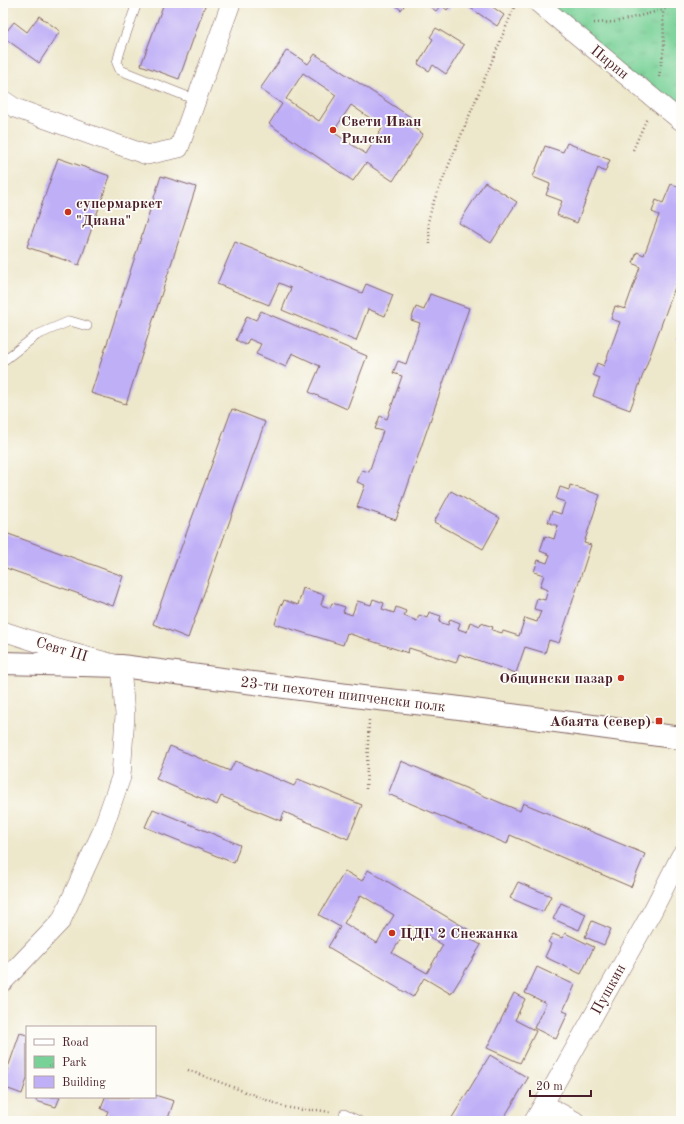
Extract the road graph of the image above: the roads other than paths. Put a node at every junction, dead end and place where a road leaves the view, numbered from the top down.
1 (137, 3) edge
2 (231, 3) edge
3 (538, 3) edge
4 (3, 100) edge
5 (196, 100) junction
6 (681, 121) edge
7 (87, 326) dead end
8 (3, 361) edge
9 (3, 631) edge
10 (3, 662) edge
11 (122, 666) junction
12 (681, 738) edge
13 (681, 856) edge
14 (3, 982) edge
15 (544, 1104) junction
16 (344, 1114) road end
17 (359, 1121) edge
18 (534, 1121) edge
19 (575, 1121) edge

1 - 5 lane
2 - 5 street
3 - 6 street, Пирин
4 - 5 street
7 - 8 lane
9 - 11 street, Севт III
10 - 11 main road, 23-ти пехотен шипченски полк
11 - 12 main road, 23-ти пехотен шипченски полк
11 - 14 street
13 - 15 street, Пушкин
15 - 18 street, Пушкин
15 - 19 street
16 - 17 lane

